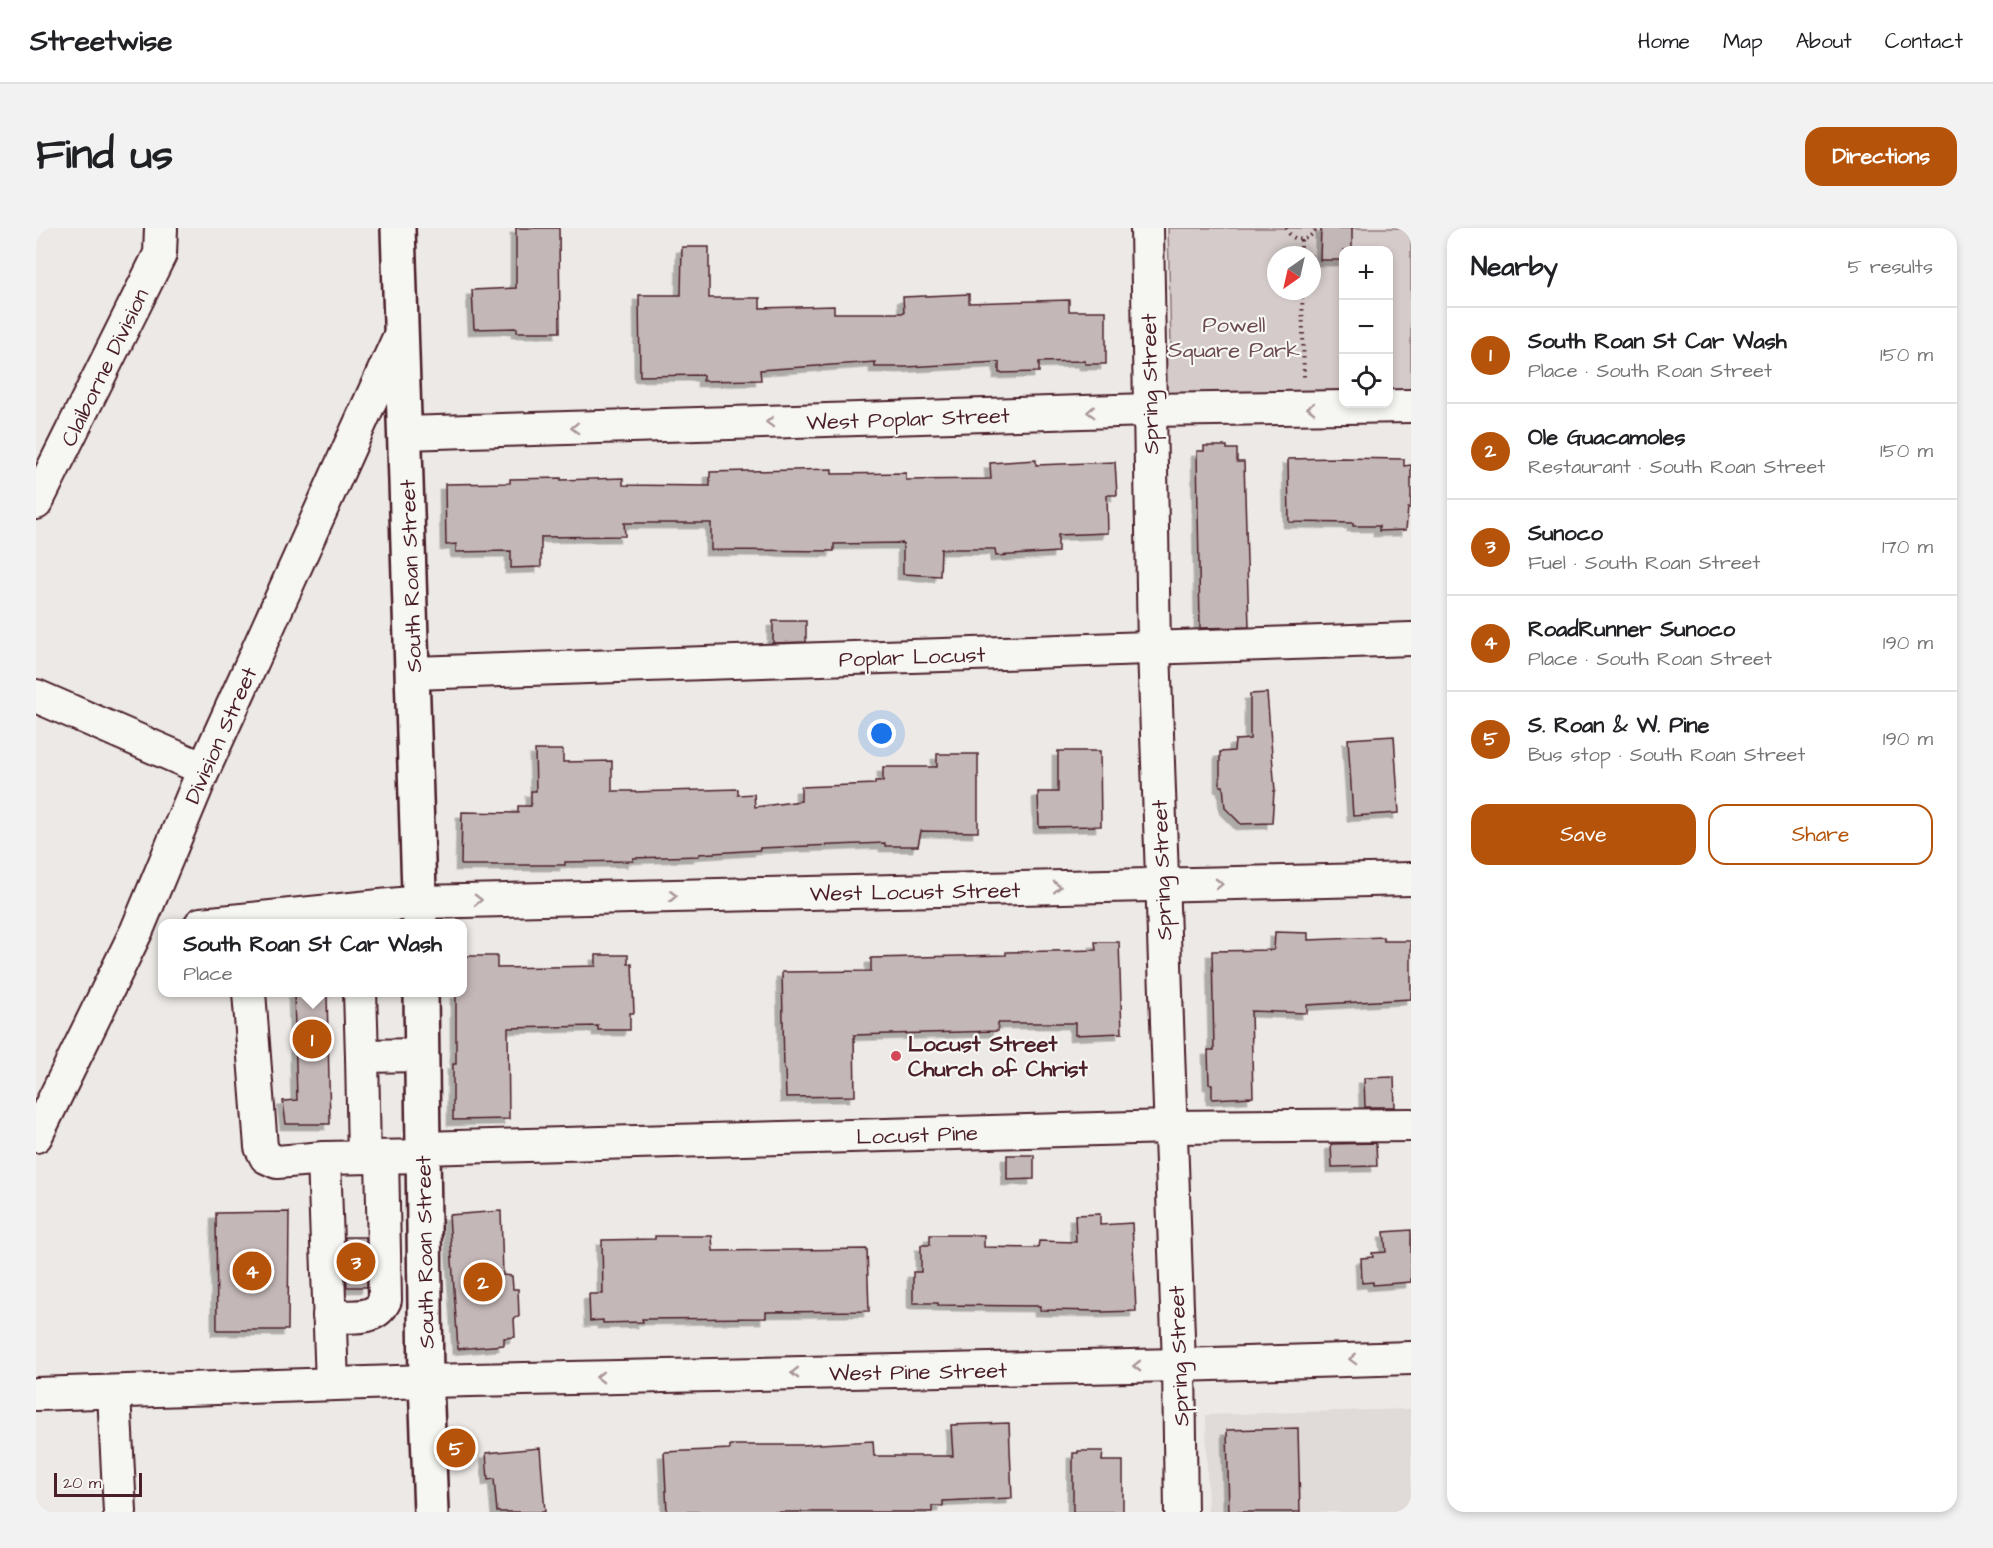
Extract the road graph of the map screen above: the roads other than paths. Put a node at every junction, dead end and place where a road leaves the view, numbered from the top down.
1 (161, 228) edge
2 (398, 228) edge
3 (1147, 228) edge
4 (401, 333) junction
5 (1411, 406) edge
6 (1149, 410) junction
7 (405, 433) junction
8 (36, 503) edge
9 (1411, 639) edge
10 (1154, 648) junction
11 (413, 673) junction
12 (36, 696) edge
13 (204, 769) junction
14 (1411, 879) edge
15 (1161, 885) junction
16 (420, 913) edge
17 (301, 919) edge
18 (150, 929) edge
19 (249, 997) edge
20 (360, 997) edge
21 (421, 997) edge
22 (422, 1055) junction
23 (362, 1056) junction
24 (1411, 1125) edge
25 (1170, 1127) junction
26 (36, 1136) edge
27 (423, 1152) junction
28 (373, 1157) junction
29 (324, 1158) junction
30 (329, 1316) junction
31 (1411, 1358) edge
32 (1179, 1365) junction
33 (426, 1380) junction
34 (332, 1384) junction
35 (114, 1392) junction
36 (36, 1394) edge
37 (120, 1512) edge
38 (431, 1512) edge
39 (1181, 1512) edge

1 - 8 street, Claiborne Division
2 - 4 main road, South Roan Street
3 - 6 street, Spring Street
4 - 7 main road, South Roan Street
4 - 13 street, Division Street
5 -> 6 street, West Poplar Street
6 -> 7 street, West Poplar Street
6 - 10 street, Spring Street
7 - 11 main road, South Roan Street
9 - 10 street, Poplar Locust
10 - 11 street, Poplar Locust
10 - 15 street, Spring Street
11 - 16 main road, South Roan Street
12 - 13 street
13 - 18 street, Division Street
15 -> 14 street, West Locust Street
16 -> 15 street, West Locust Street
15 - 25 street, Spring Street
16 - 17 street, West Locust Street
18 - 26 street, Division Street
19 - 29 street, Locust Pine
20 - 23 street
21 - 22 main road, South Roan Street
22 - 23 street
22 - 27 main road, South Roan Street
23 - 28 street
24 - 25 street, Locust Pine
25 - 27 street, Locust Pine
25 - 32 street, Spring Street
27 - 28 street, Locust Pine
27 - 33 main road, South Roan Street
28 - 29 street, Locust Pine
28 - 30 street
29 - 30 street
30 - 34 street
31 -> 32 street, West Pine Street
32 -> 33 street, West Pine Street
32 - 39 street, Spring Street
33 - 34 street, West Pine Street
33 - 38 main road, South Roan Street
34 - 35 street, West Pine Street
35 - 36 street, West Pine Street
35 - 37 street

